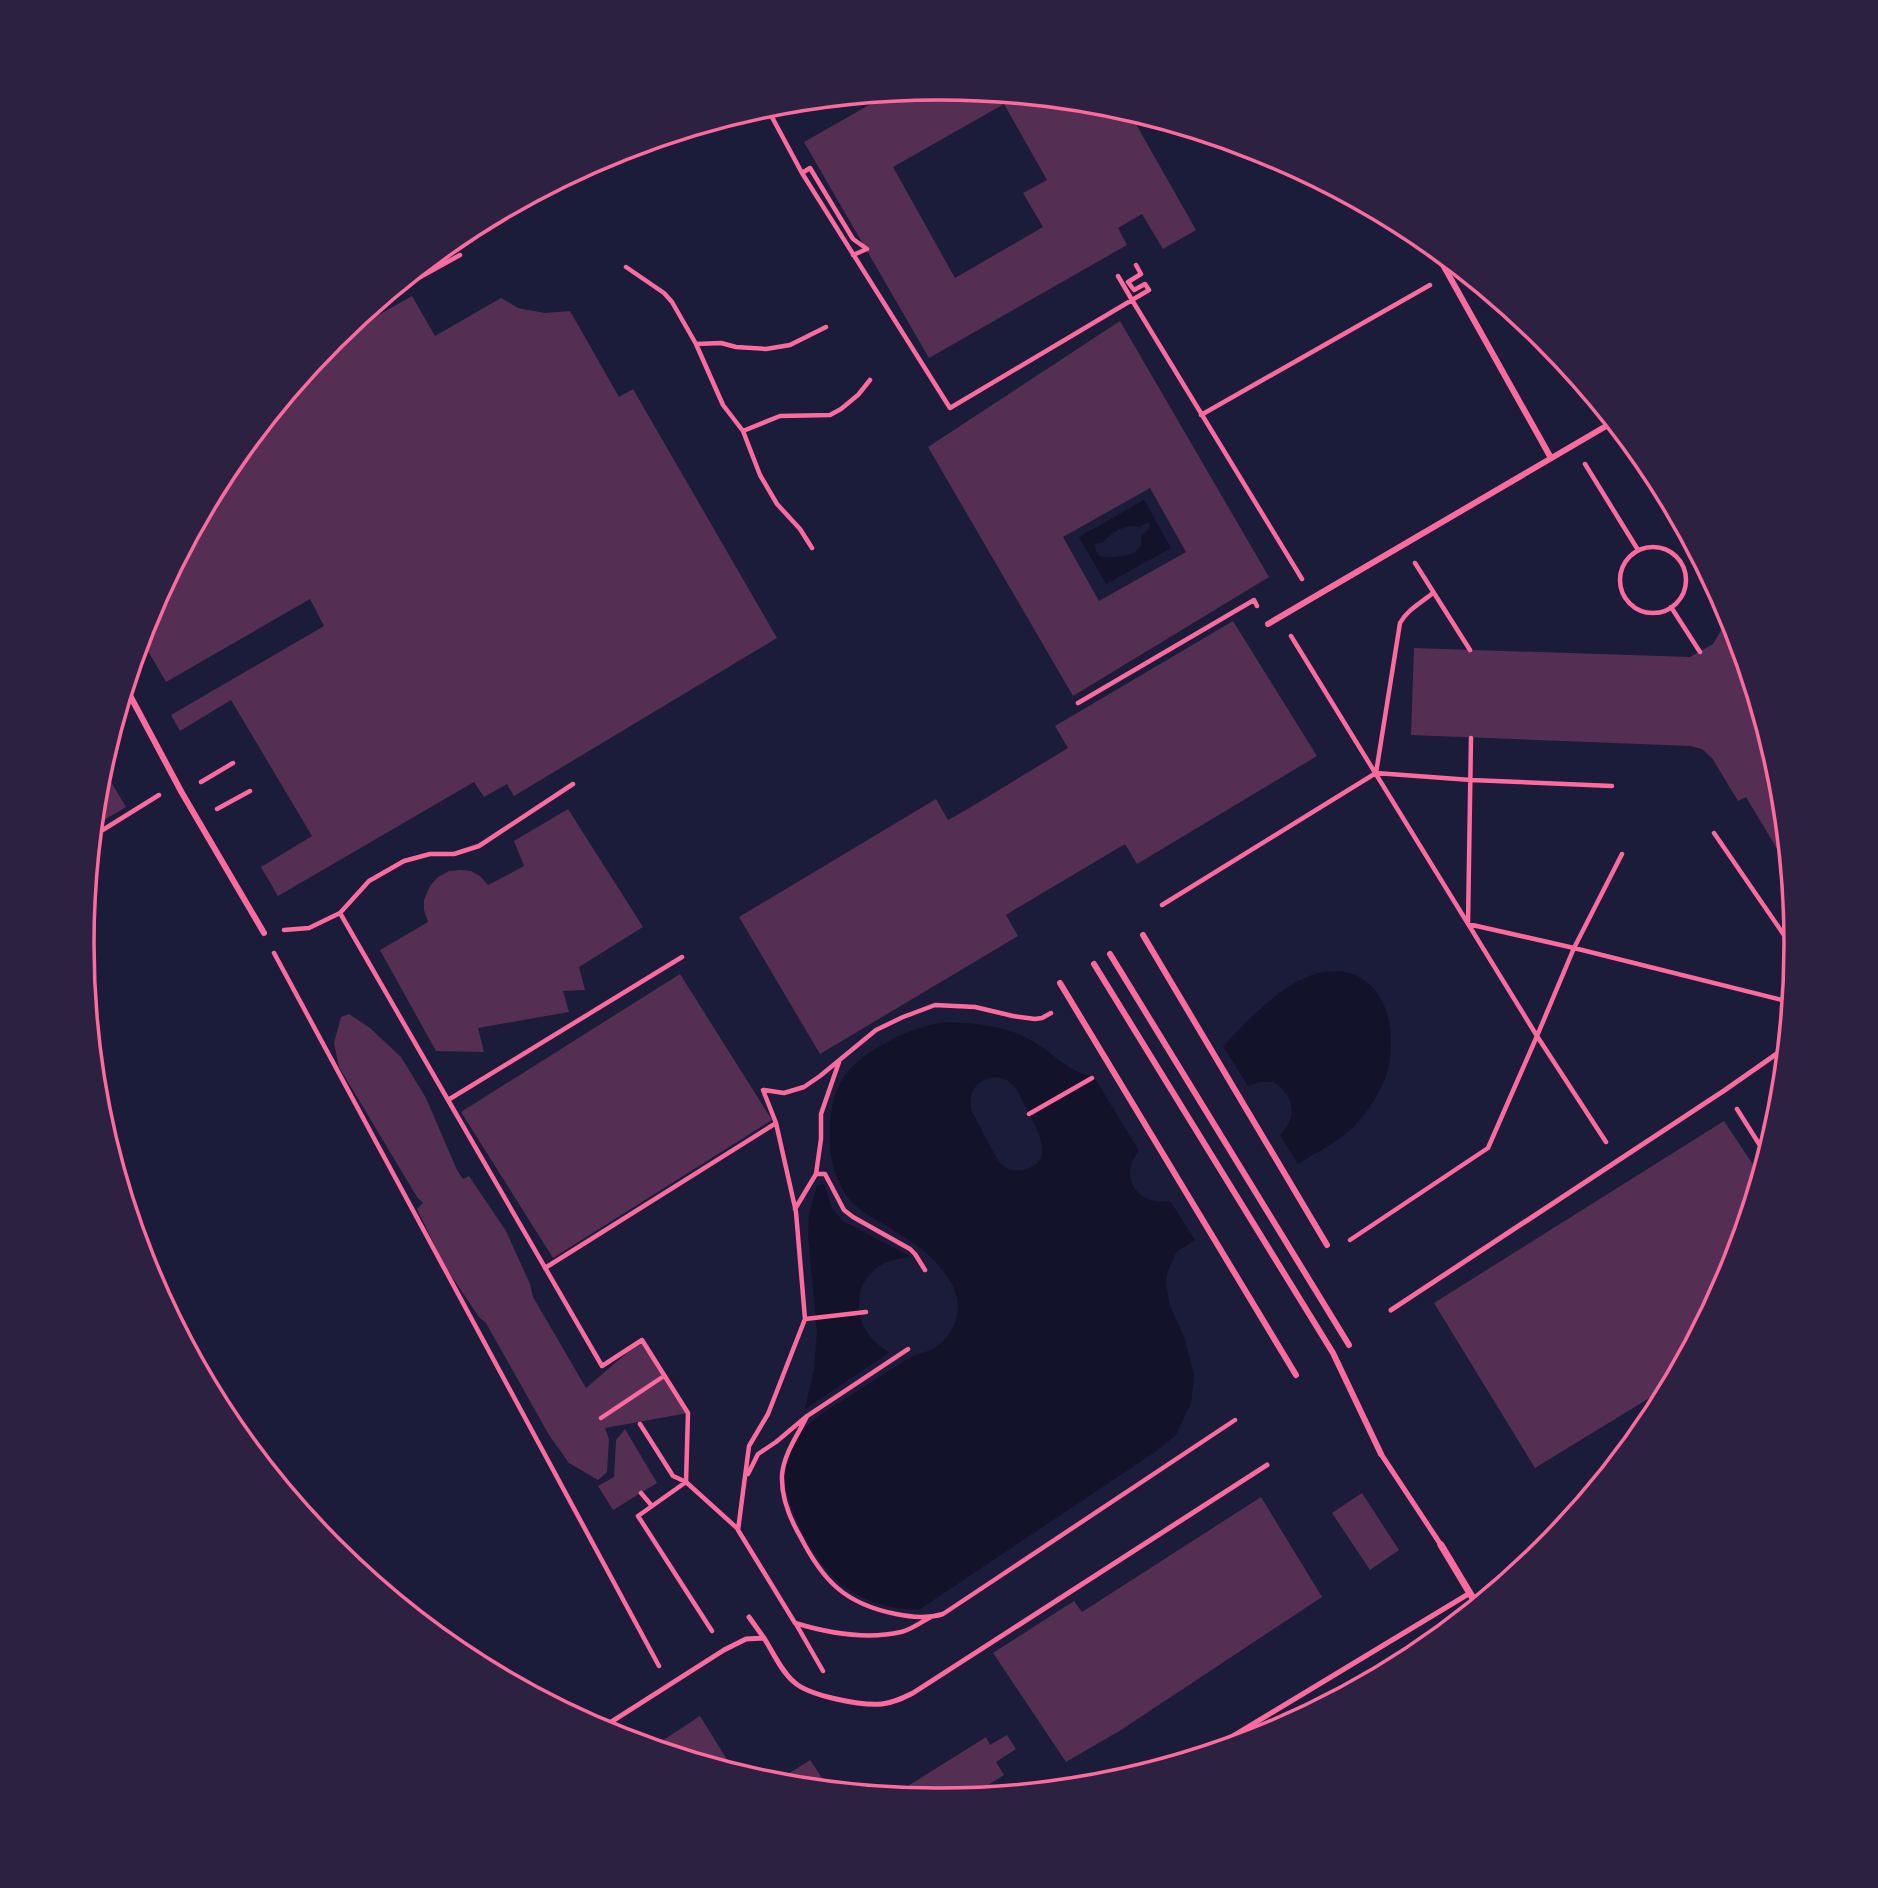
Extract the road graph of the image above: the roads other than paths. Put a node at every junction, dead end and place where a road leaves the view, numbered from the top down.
1 (1445, 268) edge
2 (1606, 426) edge
3 (1551, 458) junction
4 (1268, 624) road end
5 (131, 698) edge
6 (264, 933) road end
7 (1143, 935) dead end
8 (1110, 954) dead end
9 (1094, 964) dead end
10 (1060, 983) dead end
11 (1776, 1055) edge
12 (1327, 1245) dead end
13 (1391, 1310) dead end
14 (1349, 1345) dead end
15 (1296, 1375) dead end
16 (1381, 1454) joint
17 (1267, 1465) dead end
18 (1441, 1545) joint
19 (1470, 1593) junction
20 (1473, 1598) edge
21 (749, 1617) dead end
22 (764, 1638) junction
23 (611, 1722) edge
24 (1237, 1734) edge

1 - 3 street
2 - 3 street
3 - 4 street
5 - 6 street
7 - 12 street
8 - 14 street
9 - 16 street
10 - 15 street
11 - 13 lane
16 - 18 lane
17 - 22 lane
18 - 19 street
19 - 20 street
19 - 24 lane
21 - 22 lane
22 - 23 lane

